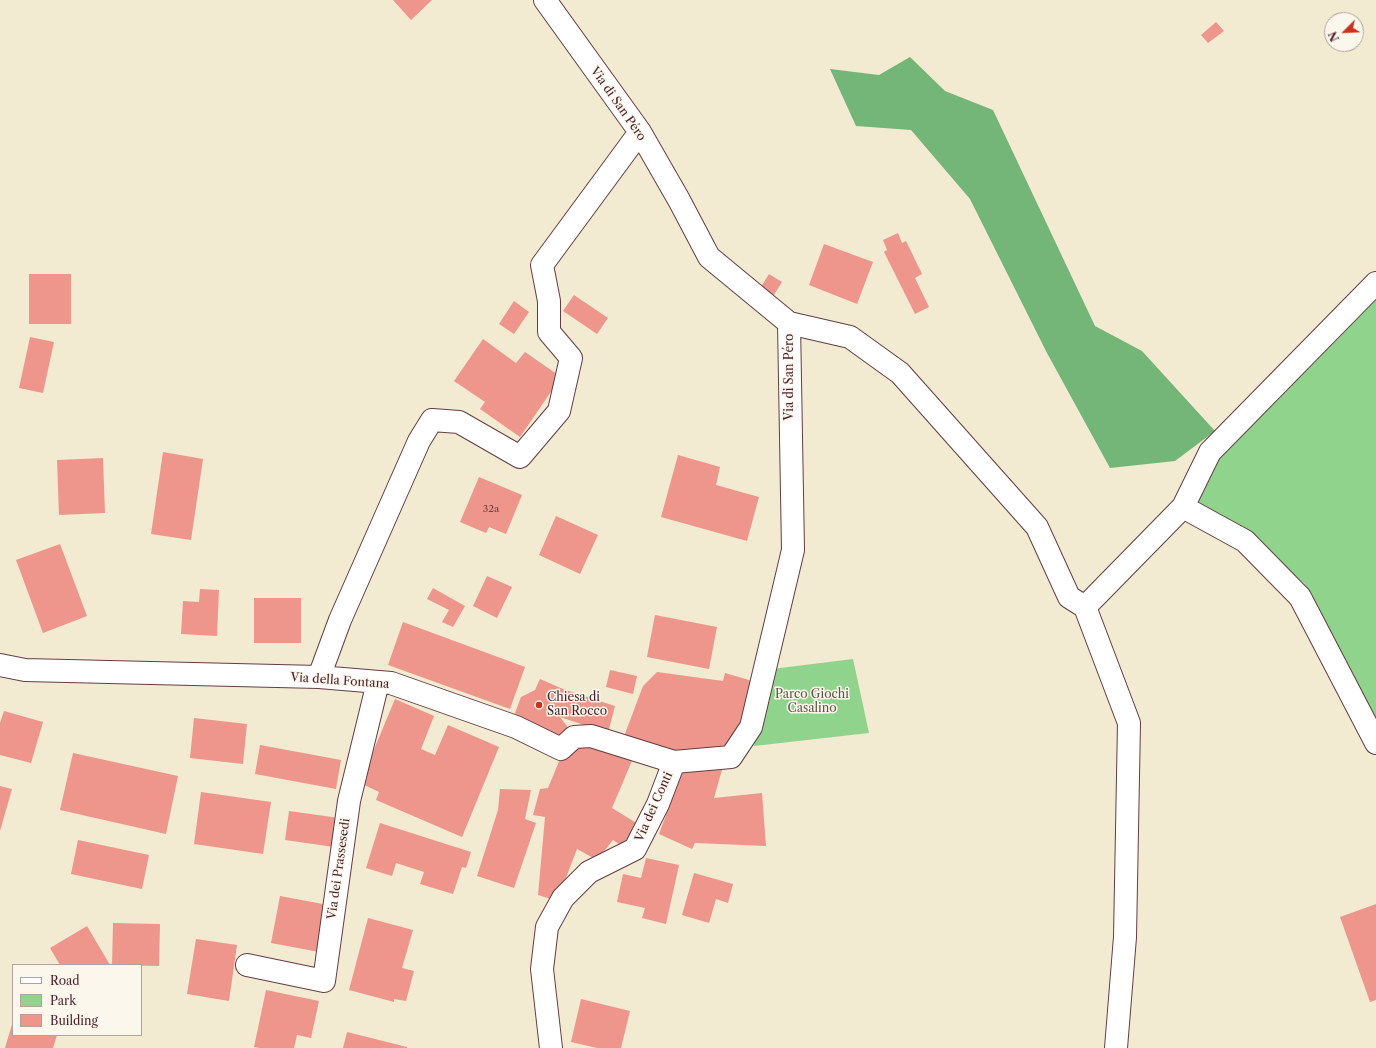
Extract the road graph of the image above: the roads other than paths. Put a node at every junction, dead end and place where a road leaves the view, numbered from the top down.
1 (545, 0) edge
2 (640, 132) junction
3 (1376, 284) edge
4 (790, 323) junction
5 (1184, 507) junction
6 (1085, 607) junction
7 (0, 666) edge
8 (319, 677) junction
9 (378, 682) junction
10 (1376, 743) edge
11 (731, 757) joint
12 (674, 762) junction
13 (247, 965) dead end
14 (551, 1048) edge
15 (1116, 1048) edge

1 - 2 street, Via di San Péro
2 - 4 street, Via di San Péro
2 - 8 street
3 - 5 street
4 - 6 street
4 - 11 street, Via di San Péro
5 - 6 street
5 - 10 street
6 - 15 street
7 - 8 street, Via della Fontana
8 - 9 street, Via della Fontana
9 - 12 street, Via della Fontana
9 - 13 street, Via dei Prassesedi
11 - 12 street, Via della Fontana
12 - 14 street, Via dei Conti

